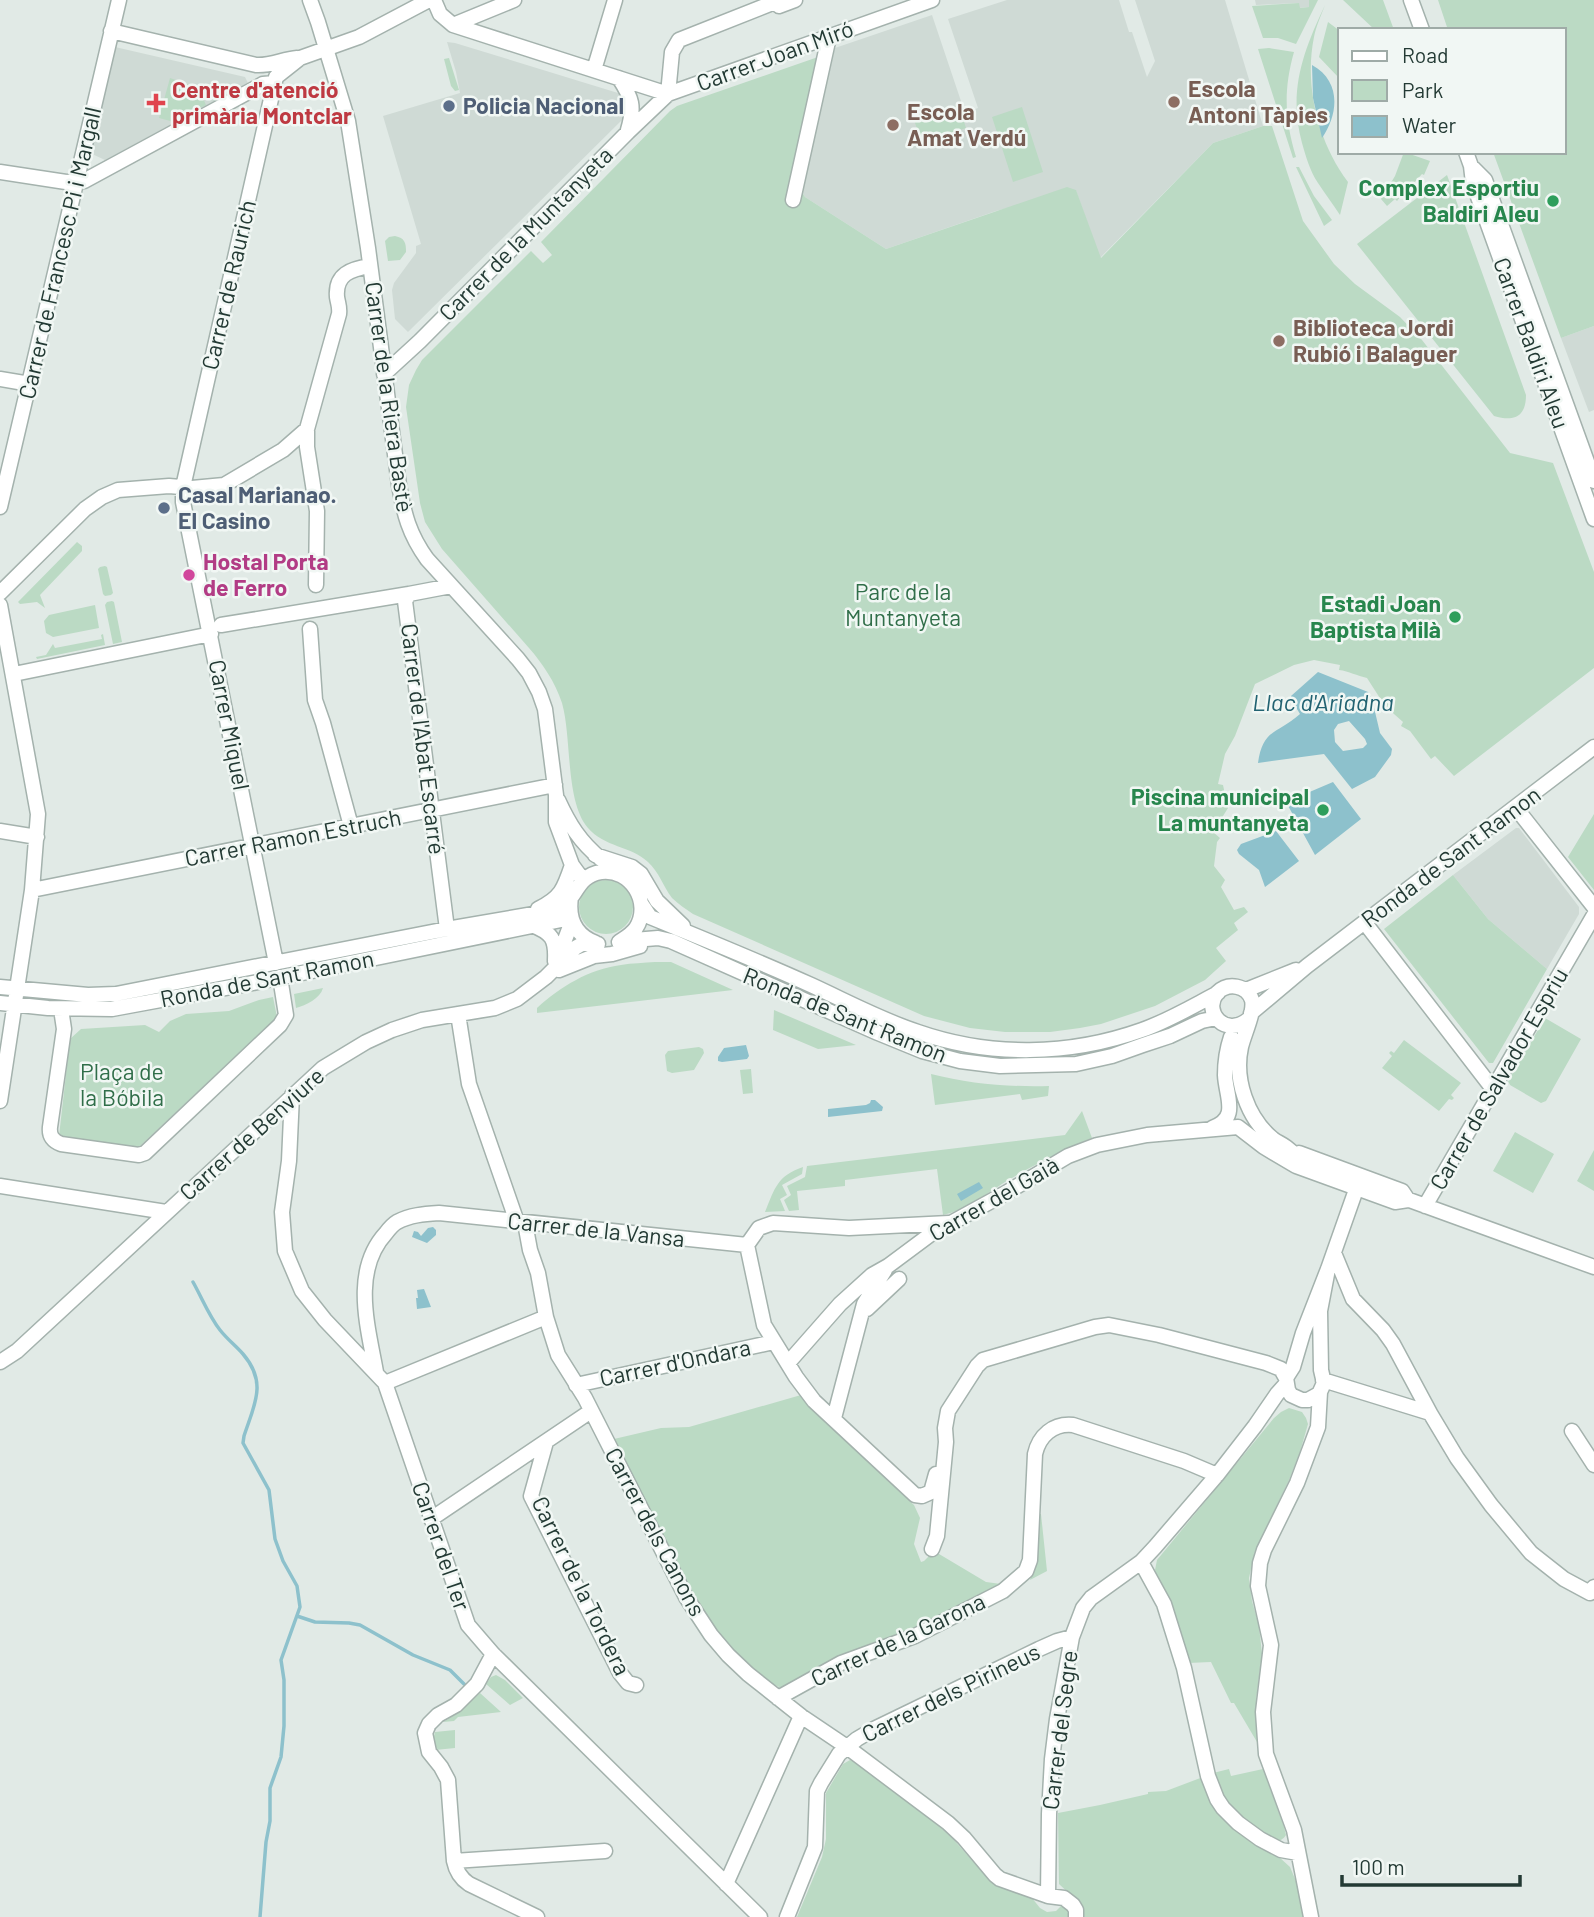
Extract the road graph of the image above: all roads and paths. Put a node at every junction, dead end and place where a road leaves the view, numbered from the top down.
1 (119, 0) edge
2 (310, 0) edge
3 (431, 0) edge
4 (514, 0) edge
5 (615, 0) edge
6 (795, 0) edge
7 (932, 0) edge
8 (1411, 0) edge
9 (904, 5) edge
10 (453, 25) junction
11 (1421, 28) edge
12 (111, 31) junction
13 (830, 37) junction
14 (326, 48) junction
15 (300, 58) junction
16 (260, 65) junction
17 (594, 70) junction
18 (619, 78) junction
19 (269, 83) junction
20 (668, 94) junction
21 (628, 132) junction
22 (1468, 159) edge
23 (0, 173) edge
24 (76, 182) junction
25 (793, 200) dead end
26 (369, 267) junction
27 (384, 374) junction
28 (0, 379) edge
29 (30, 384) junction
30 (307, 429) junction
31 (1594, 481) edge
32 (183, 487) junction
33 (0, 506) edge
34 (1594, 519) edge
35 (316, 585) dead end
36 (451, 586) junction
37 (0, 593) edge
38 (409, 594) junction
39 (0, 605) edge
40 (216, 629) junction
41 (310, 629) dead end
42 (14, 674) junction
43 (1594, 747) edge
44 (556, 790) junction
45 (1516, 808) junction
46 (431, 810) junction
47 (351, 826) junction
48 (0, 831) edge
49 (37, 837) junction
50 (253, 845) junction
51 (595, 855) junction
52 (572, 865) junction
53 (620, 874) junction
54 (583, 880) junction
55 (32, 890) junction
56 (571, 897) junction
57 (642, 905) junction
58 (1594, 906) edge
59 (1594, 915) edge
60 (571, 919) junction
61 (529, 920) junction
62 (1365, 923) junction
63 (447, 929) junction
64 (694, 935) junction
65 (619, 942) junction
66 (598, 944) junction
67 (682, 945) junction
68 (554, 962) junction
69 (1307, 966) junction
70 (278, 970) junction
71 (546, 976) junction
72 (0, 987) edge
73 (1246, 990) junction
74 (1218, 993) junction
75 (10, 999) edge
76 (61, 1009) junction
77 (458, 1014) junction
78 (1250, 1016) junction
79 (1224, 1026) junction
80 (1493, 1089) junction
81 (292, 1095) junction
82 (0, 1101) edge
83 (1204, 1130) junction
84 (1249, 1134) junction
85 (1288, 1149) junction
86 (0, 1186) edge
87 (1357, 1186) junction
88 (1408, 1200) junction
89 (1425, 1206) junction
90 (166, 1212) junction
91 (521, 1222) junction
92 (949, 1223) junction
93 (747, 1245) junction
94 (1334, 1253) junction
95 (888, 1266) junction
96 (1594, 1266) edge
97 (1328, 1269) junction
98 (899, 1279) dead end
99 (366, 1314) junction
100 (861, 1315) junction
101 (546, 1317) junction
102 (774, 1342) junction
103 (347, 1343) junction
104 (0, 1362) edge
105 (788, 1363) junction
106 (1288, 1376) junction
107 (381, 1378) junction
108 (1321, 1381) junction
109 (576, 1385) junction
110 (1299, 1399) junction
111 (591, 1411) junction
112 (1430, 1413) junction
113 (834, 1418) junction
114 (1255, 1426) junction
115 (945, 1429) junction
116 (1572, 1431) dead end
117 (546, 1442) junction
118 (1310, 1446) junction
119 (1594, 1465) edge
120 (1217, 1475) junction
121 (432, 1519) junction
122 (932, 1549) dead end
123 (1141, 1562) junction
124 (1592, 1590) edge
125 (1072, 1637) junction
126 (493, 1654) junction
127 (636, 1685) dead end
128 (778, 1698) junction
129 (801, 1716) junction
130 (847, 1747) junction
131 (605, 1851) dead end
132 (1298, 1853) junction
133 (454, 1861) junction
134 (726, 1884) junction
135 (1048, 1896) junction
136 (537, 1917) edge
137 (760, 1917) edge
138 (787, 1917) edge
139 (1076, 1917) edge
140 (1311, 1917) edge

1 - 12 street, Carrer de Francesc Pi i Margall
2 - 14 street, Carrer de la Riera Bastè
3 - 10 street
3 - 14 street
4 - 10 street
5 - 17 street
6 - 20 street
7 - 9 street, Carrer Joan Miró
8 - 11 street
9 - 13 street, Carrer Joan Miró
10 - 17 street, Carrer Joan Miró
12 - 16 street
12 - 24 street, Carrer de Francesc Pi i Margall
13 - 20 street, Carrer Joan Miró
13 - 25 street
14 - 15 street
14 - 26 street, Carrer de la Riera Bastè
15 - 16 street
15 - 19 street
16 - 19 street
17 - 18 street, Carrer Joan Miró
18 - 20 street, Carrer Joan Miró
18 - 21 street
19 - 24 street
19 - 32 street, Carrer de Raurich
20 - 21 street, Carrer de la Muntanyeta
21 - 27 street, Carrer de la Muntanyeta
22 - 31 street, Carrer Baldiri Aleu
22 - 34 street, Carrer Baldiri Aleu
23 - 24 street
24 - 29 street, Carrer de Francesc Pi i Margall
26 - 27 street, Carrer de la Riera Bastè
26 - 30 street
27 - 36 street, Carrer de la Riera Bastè
28 - 29 street
29 - 33 street, Carrer de Francesc Pi i Margall
30 - 32 street
30 - 35 street
32 - 37 street
32 - 40 street, Carrer Miquel
36 - 38 street, Carrer de l'Abat Escarré
36 - 44 street, Carrer de la Riera Bastè
38 - 40 street
38 - 46 street, Carrer de l'Abat Escarré
39 - 42 street
40 - 42 street
40 - 50 street, Carrer Miquel
41 - 47 street
42 - 49 street
43 - 45 street, Ronda de Sant Ramon
44 - 46 street, Carrer Ramon Estruch
44 - 51 street, Carrer de la Riera Bastè
44 - 52 street, Carrer de la Riera Bastè
45 - 58 street
45 - 62 street, Ronda de Sant Ramon
46 - 47 street, Carrer Ramon Estruch
46 - 63 street, Carrer de l'Abat Escarré
47 - 50 street, Carrer Ramon Estruch
48 - 49 street
49 - 55 street
50 - 55 street, Carrer Ramon Estruch
50 - 70 street, Carrer Miquel
51 - 53 street, Carrer de la Riera Bastè
51 - 64 street, Ronda de Sant Ramon
52 - 54 street, Carrer de la Riera Bastè
52 - 61 street, Ronda de Sant Ramon
53 - 54 street
53 - 57 street, Ronda de Sant Ramon
54 - 56 street, Ronda de Sant Ramon
55 - 75 street
56 - 60 street
56 - 61 street, Ronda de Sant Ramon
57 - 64 street, Ronda de Sant Ramon
57 - 65 street
59 - 80 street, Carrer de Salvador Espriu
60 - 61 street, Ronda de Sant Ramon
60 - 66 street
60 - 68 street, Carrer de Benviure
61 - 63 street, Ronda de Sant Ramon
61 - 68 street
61 - 70 street, Ronda de Sant Ramon
62 - 69 street, Ronda de Sant Ramon
62 - 80 street
63 - 70 street, Ronda de Sant Ramon
64 - 74 street, Ronda de Sant Ramon
65 - 66 street, Ronda de Sant Ramon
65 - 67 street, Ronda de Sant Ramon
66 - 71 street, Carrer de Benviure
67 - 71 street, Ronda de Sant Ramon
67 - 79 street, Ronda de Sant Ramon
68 - 71 street, Carrer de Benviure
69 - 73 street, Ronda de Sant Ramon
69 - 78 street, Ronda de Sant Ramon
70 - 75 street, Ronda de Sant Ramon
70 - 76 street, Ronda de Sant Ramon
70 - 76 street
71 - 77 street, Carrer de Benviure
72 - 75 street, Ronda de Sant Ramon
73 - 74 street, Ronda de Sant Ramon
73 - 78 street
74 - 79 street
75 - 76 street, Ronda de Sant Ramon
75 - 82 street
77 - 81 street, Carrer de Benviure
77 - 91 street, Carrer dels Canons
78 - 79 street, Ronda de Sant Ramon
78 - 85 street
79 - 83 street
79 - 84 street
80 - 89 street, Carrer de Salvador Espriu
81 - 90 street, Carrer de Benviure
81 - 103 street, Carrer del Ter
83 - 84 street, Carrer del Gaià
83 - 92 street, Carrer del Gaià
84 - 87 street
85 - 87 street
85 - 88 street
86 - 90 street
87 - 88 street
87 - 94 street, Carrer del Segre
88 - 89 street
89 - 96 street
90 - 104 street, Carrer de Benviure
91 - 93 street, Carrer de la Vansa
91 - 99 street, Carrer de la Vansa
91 - 101 street, Carrer dels Canons
92 - 93 street
92 - 95 street, Carrer del Gaià
93 - 102 street
94 - 97 street, Carrer del Segre
94 - 112 street
95 - 100 street
95 - 105 street, Carrer del Gaià
97 - 106 street, Carrer del Segre
97 - 108 street, Carrer del Segre
98 - 100 street
99 - 103 street
99 - 107 street, Carrer de la Vansa
100 - 113 street
101 - 107 street
101 - 109 street, Carrer dels Canons
102 - 105 street
102 - 109 street, Carrer d'Ondara
103 - 107 street, Carrer del Ter
105 - 113 street
106 - 108 street
106 - 110 street
106 - 114 street, Carrer del Segre
106 - 115 street
107 - 121 street, Carrer del Ter
108 - 110 street, Carrer del Segre
108 - 112 street
108 - 118 street
109 - 111 street, Carrer dels Canons
110 - 114 street, Carrer del Segre
110 - 118 street
111 - 117 street
111 - 128 street, Carrer dels Canons
112 - 124 street
113 - 115 street
114 - 120 street, Carrer del Segre
115 - 122 street
116 - 119 street
117 - 121 street
117 - 127 street, Carrer de la Tordera
118 - 132 street
120 - 123 street, Carrer del Segre
120 - 128 street, Carrer de la Garona
121 - 126 street, Carrer del Ter
123 - 125 street, Carrer del Segre
123 - 132 street
125 - 130 street, Carrer dels Pirineus
125 - 135 street, Carrer del Segre
126 - 133 street
126 - 134 street, Carrer del Ter
128 - 129 street, Carrer dels Canons
129 - 130 street, Carrer dels Canons
129 - 134 street
130 - 135 street, Carrer dels Canons
130 - 138 street, Carrer dels Pirineus
131 - 133 street
132 - 140 street
133 - 136 street
134 - 137 street, Carrer del Ter
135 - 139 street, Carrer dels Canons

